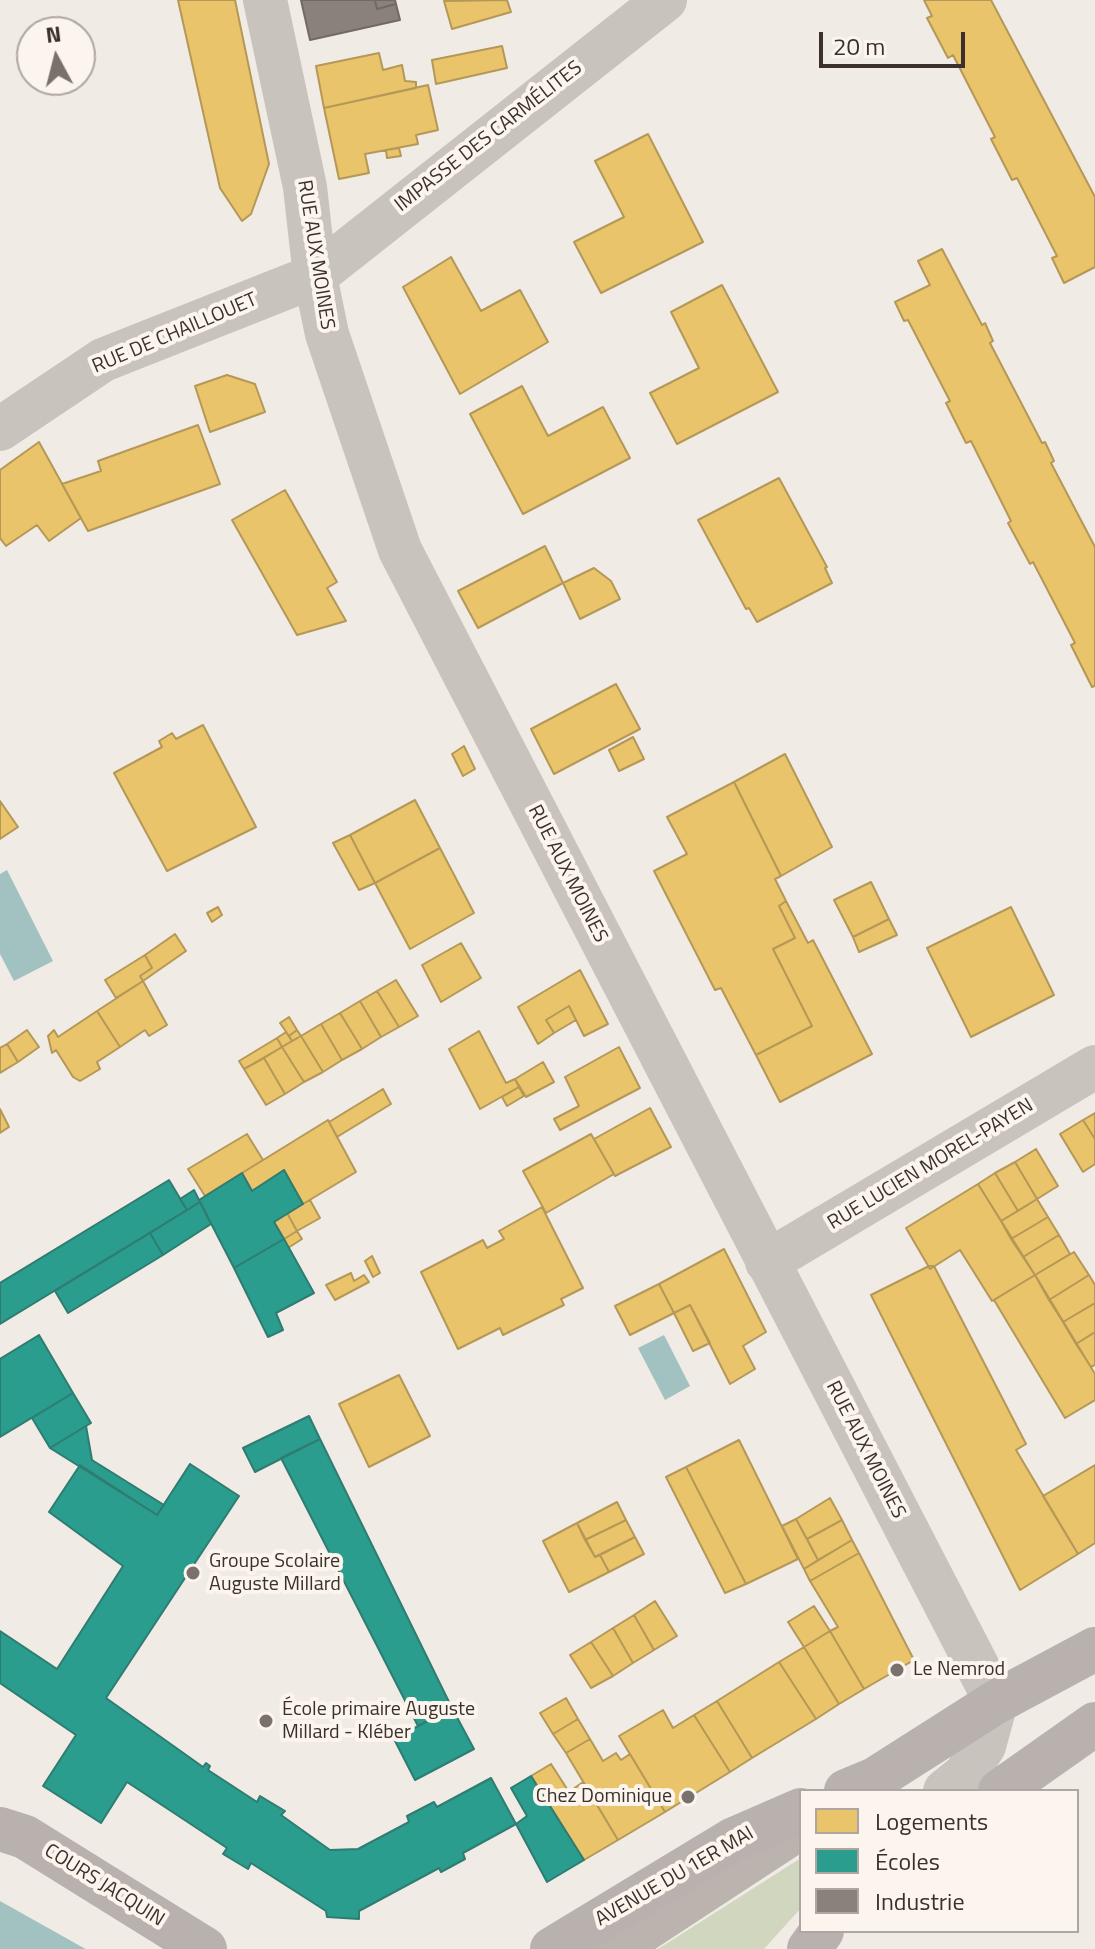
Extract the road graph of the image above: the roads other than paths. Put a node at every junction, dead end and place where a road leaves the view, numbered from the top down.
1 (265, 0) edge
2 (665, 0) edge
3 (315, 276) junction
4 (0, 429) edge
5 (1095, 1067) edge
6 (767, 1262) junction
7 (1095, 1649) edge
8 (996, 1702) junction
9 (1095, 1724) edge
10 (859, 1787) edge
11 (948, 1789) edge
12 (1003, 1789) edge
13 (799, 1811) edge
14 (799, 1828) edge
15 (0, 1829) edge
16 (205, 1949) edge
17 (552, 1949) edge
18 (615, 1949) edge

1 - 3 street, RUE AUX MOINES
2 - 3 street, IMPASSE DES CARMÉLITES
3 - 4 street, RUE DE CHAILLOUET
3 - 6 street, RUE AUX MOINES
5 - 6 street, RUE LUCIEN MOREL-PAYEN
6 - 8 street, RUE AUX MOINES
7 - 8 main road
8 - 10 main road
8 - 11 street
9 - 12 main road
13 - 17 main road, AVENUE DU 1ER MAI
14 - 18 main road, AVENUE DU 1ER MAI
15 - 16 main road, COURS JACQUIN

